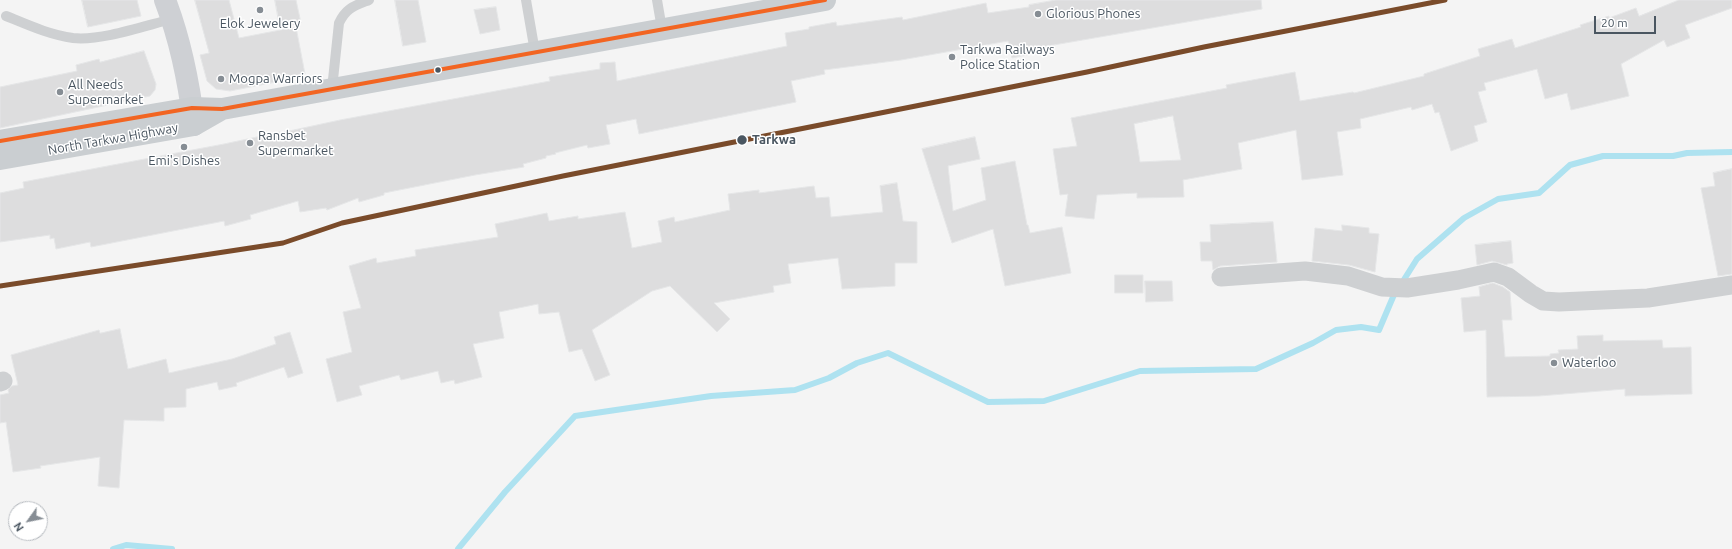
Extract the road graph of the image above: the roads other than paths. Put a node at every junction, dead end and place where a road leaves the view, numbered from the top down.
1 (369, 0) edge
2 (526, 0) edge
3 (657, 0) edge
4 (825, 0) edge
5 (796, 2) edge
6 (168, 10) edge
7 (6, 16) dead end
8 (662, 29) junction
9 (535, 52) junction
10 (332, 90) junction
11 (193, 116) junction
12 (0, 141) edge
13 (0, 159) edge
14 (1221, 277) dead end
15 (1732, 285) edge

1 - 10 lane
2 - 9 lane
3 - 8 lane
4 - 5 main road, North Tarkwa Highway
5 - 8 main road, North Tarkwa Highway
6 - 7 lane
6 - 11 street
8 - 9 main road, North Tarkwa Highway
9 - 10 main road, North Tarkwa Highway
10 - 11 main road, North Tarkwa Highway
11 - 12 main road, North Tarkwa Highway
11 - 13 main road, North Tarkwa Highway
14 - 15 street

